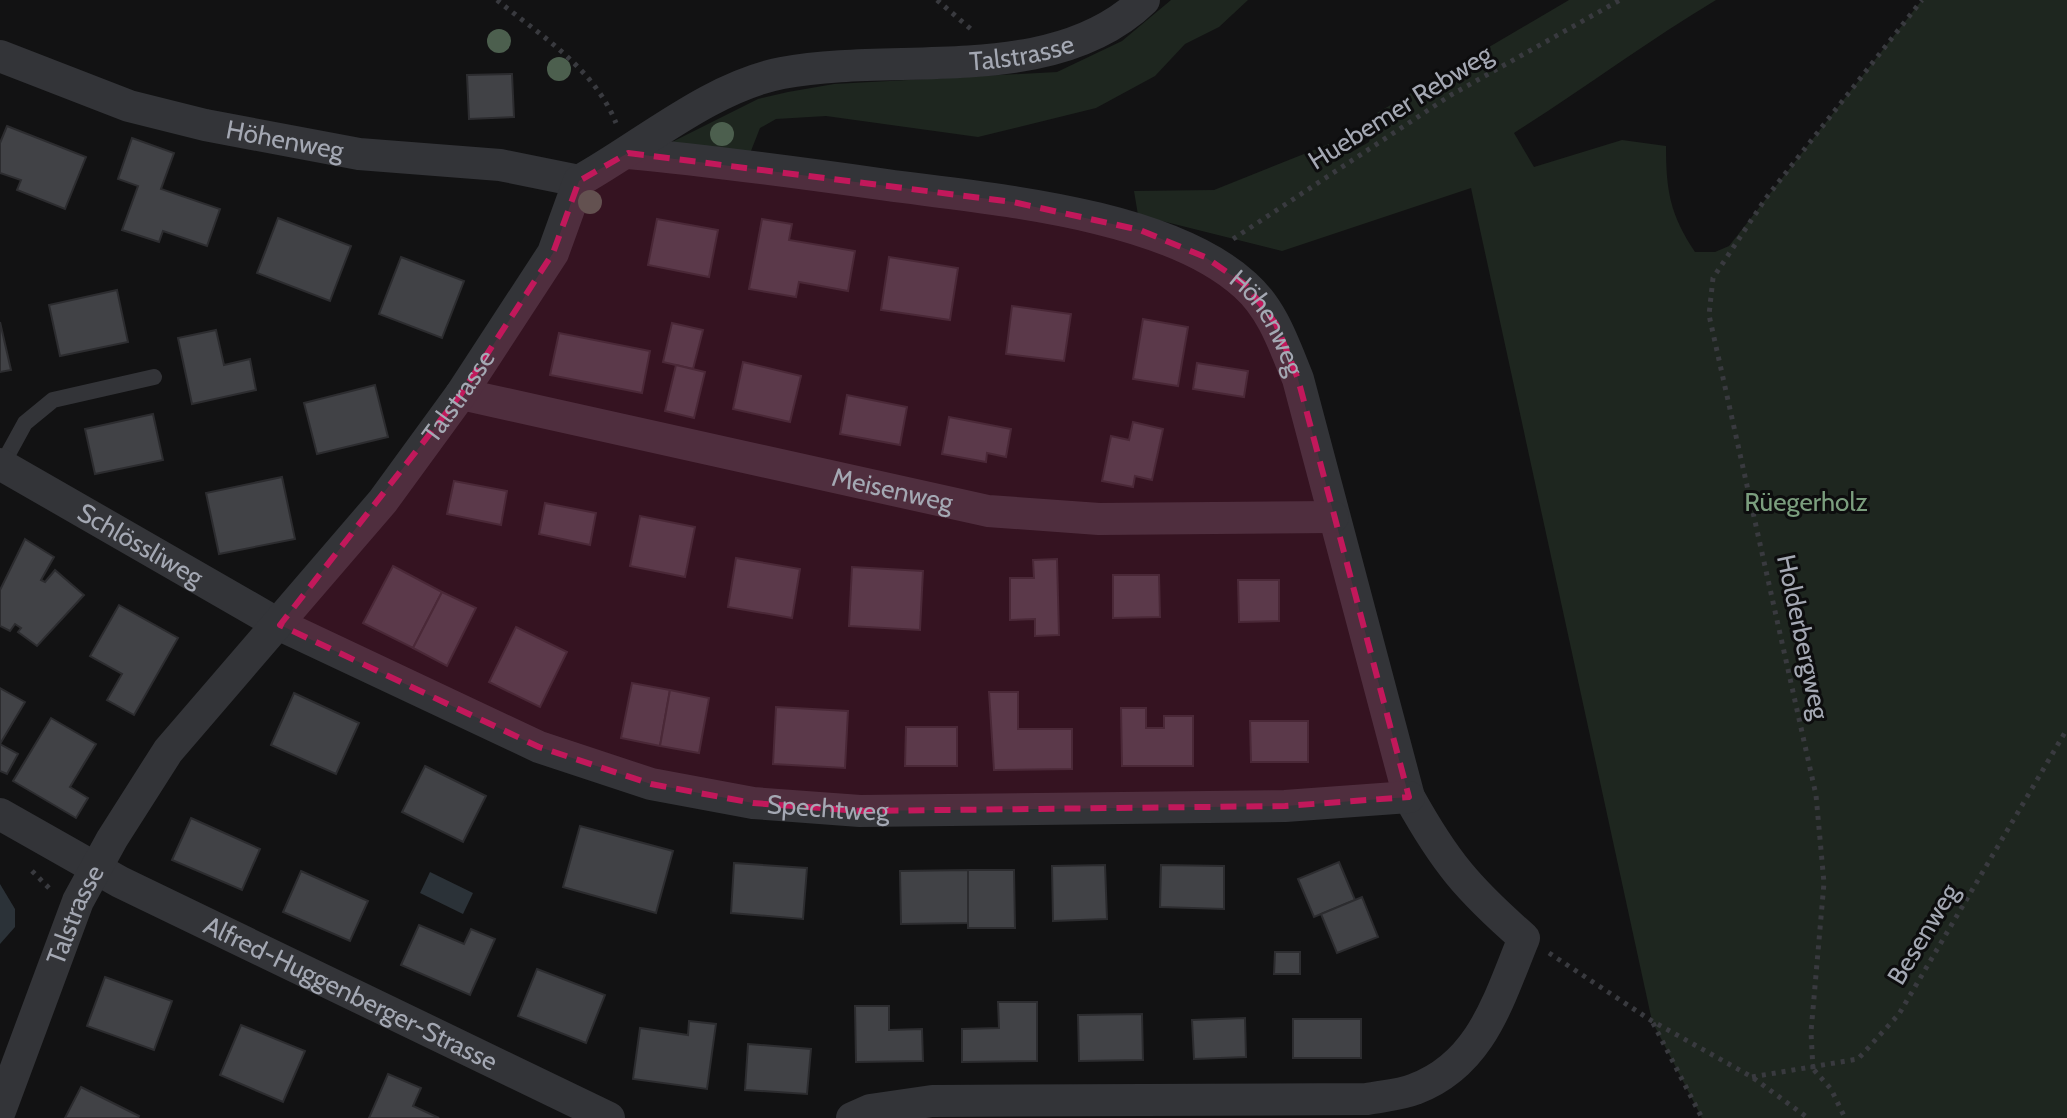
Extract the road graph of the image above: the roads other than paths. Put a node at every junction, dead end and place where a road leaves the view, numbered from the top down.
1 (1144, 0) edge
2 (0, 56) edge
3 (628, 153) junction
4 (579, 181) junction
5 (154, 377) dead end
6 (461, 394) junction
7 (1, 464) edge
8 (1333, 517) junction
9 (280, 625) junction
10 (1409, 797) junction
11 (0, 814) edge
12 (94, 869) junction
13 (1119, 1109) edge
14 (0, 1111) edge
15 (609, 1118) edge
16 (852, 1118) edge

1 - 3 street, Talstrasse
2 - 4 street, Höhenweg
3 - 4 street, Talstrasse
3 - 8 street, Höhenweg
4 - 6 street, Talstrasse
5 - 7 lane
6 - 8 street, Meisenweg
6 - 9 street, Talstrasse
7 - 9 street, Schlössliweg
8 - 10 street, Höhenweg
9 - 10 street, Spechtweg
9 - 12 street, Talstrasse
10 - 13 street, Höhenweg
11 - 12 street, Alfred-Huggenberger-Strasse
12 - 14 street, Talstrasse
12 - 15 street, Alfred-Huggenberger-Strasse
13 - 16 street

